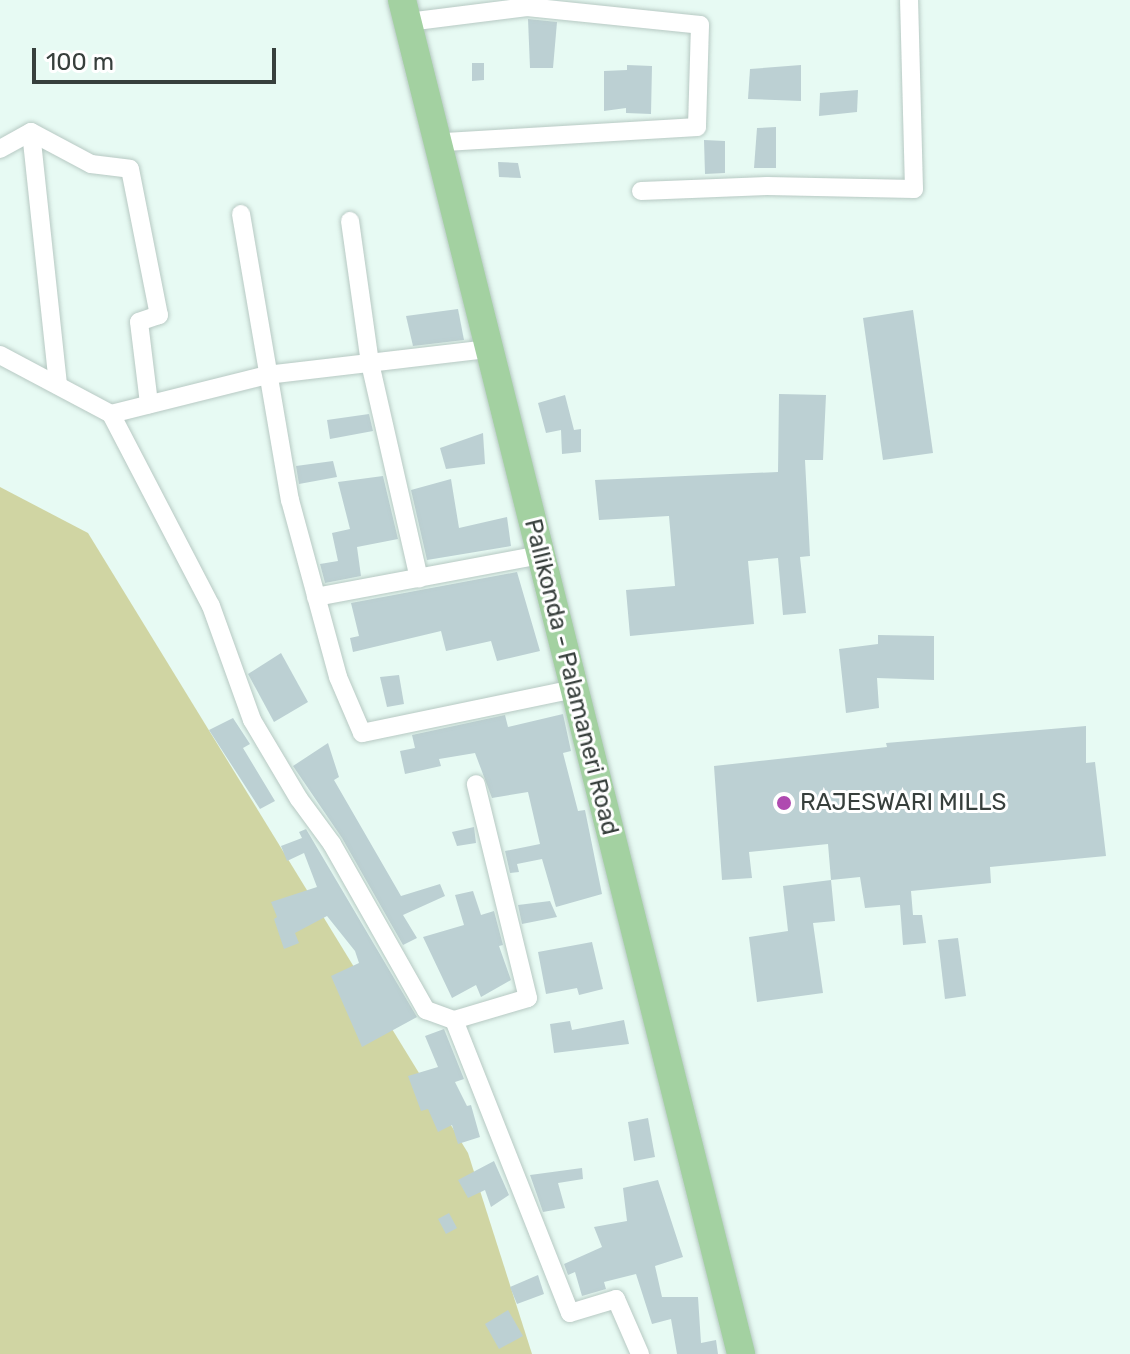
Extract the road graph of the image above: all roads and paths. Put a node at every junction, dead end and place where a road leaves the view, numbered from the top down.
1 (909, 0) edge
2 (405, 11) edge
3 (31, 132) junction
4 (441, 142) junction
5 (0, 149) edge
6 (641, 191) dead end
7 (241, 214) dead end
8 (350, 221) dead end
9 (488, 349) junction
10 (0, 355) edge
11 (370, 363) junction
12 (267, 375) junction
13 (58, 386) junction
14 (149, 404) junction
15 (111, 414) junction
16 (540, 555) junction
17 (419, 578) junction
18 (316, 597) junction
19 (574, 689) junction
20 (476, 784) dead end
21 (454, 1020) junction
22 (640, 1354) edge
23 (741, 1354) edge

1 - 6 street
2 - 4 main road, Pallikonda - Palamaneri Road
2 - 4 street
3 - 5 street
3 - 13 street
3 - 14 street
4 - 9 main road, Pallikonda - Palamaneri Road
7 - 12 street
8 - 11 street
9 - 11 street
9 - 16 main road, Pallikonda - Palamaneri Road
10 - 13 street
11 - 12 street
11 - 17 street
12 - 14 street
12 - 18 street
13 - 15 street
14 - 15 street
15 - 21 street
16 - 17 street
16 - 19 main road, Pallikonda - Palamaneri Road
17 - 18 street
18 - 19 street
19 - 23 main road, Pallikonda - Palamaneri Road
20 - 21 street
21 - 22 street

